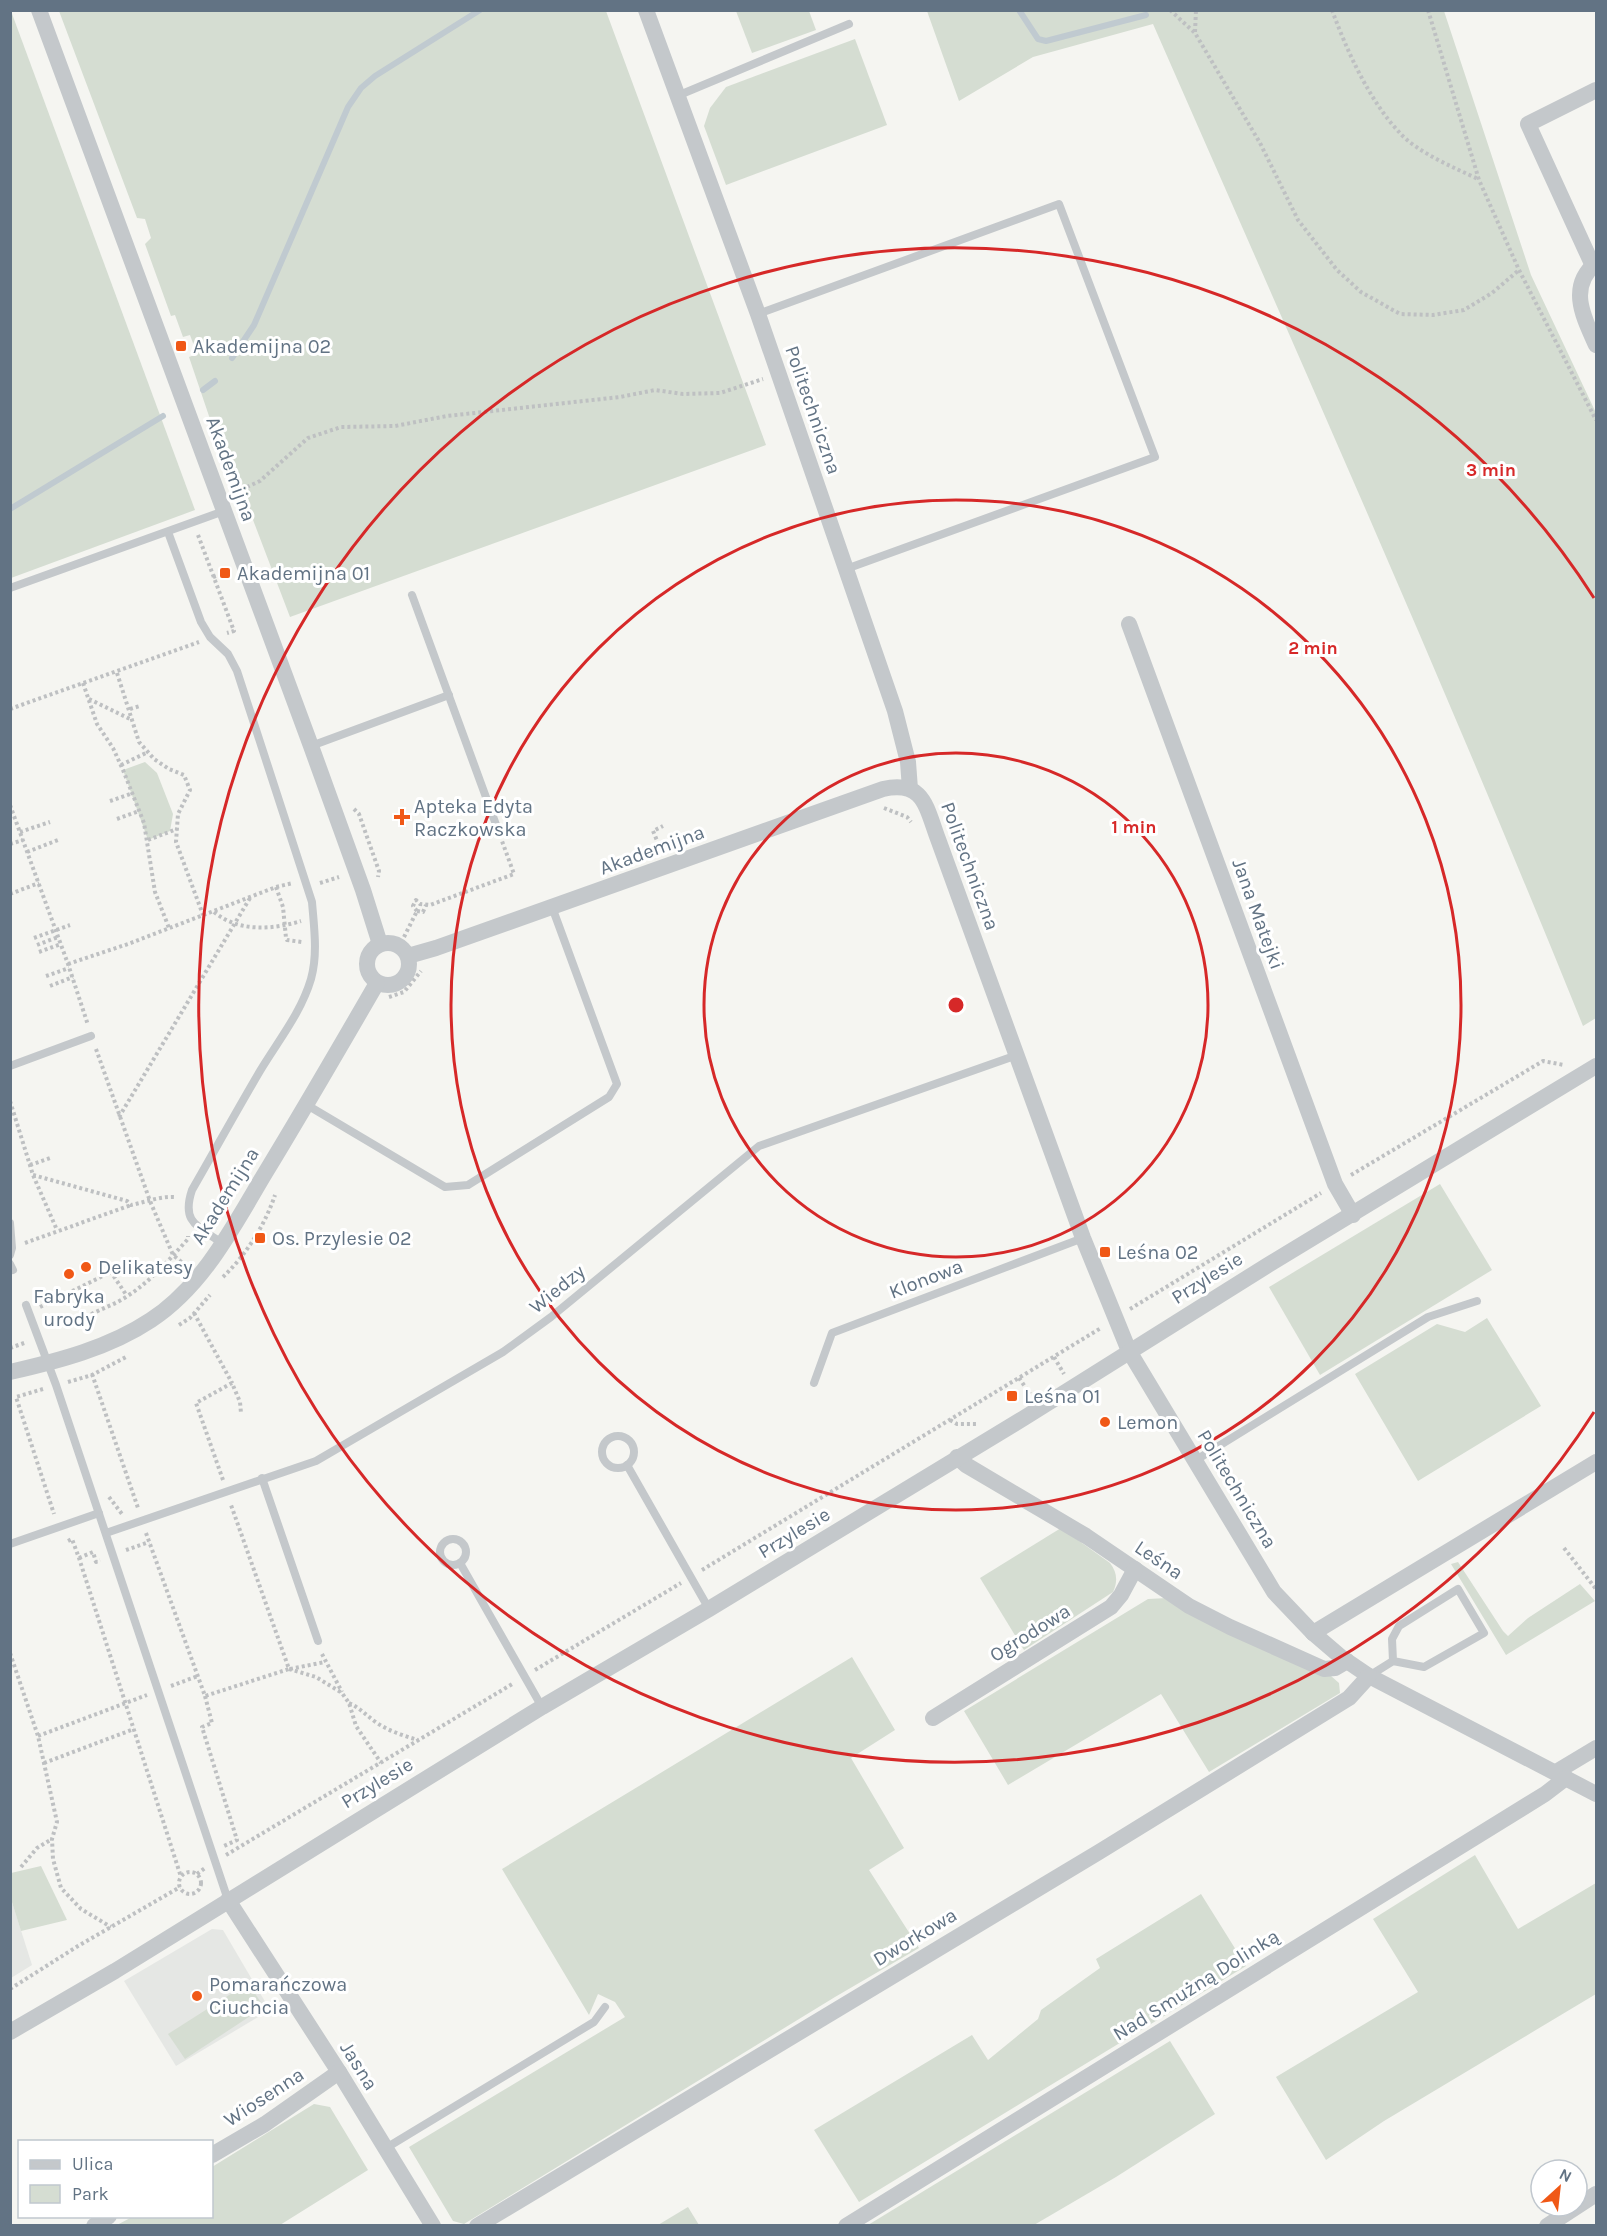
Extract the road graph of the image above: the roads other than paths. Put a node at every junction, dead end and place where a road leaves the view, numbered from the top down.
1 (39, 10) edge
2 (646, 10) edge
3 (849, 24) dead end
4 (1596, 90) edge
5 (677, 96) junction
6 (1595, 264) edge
7 (758, 314) junction
8 (1596, 345) edge
9 (224, 511) junction
10 (168, 532) junction
11 (846, 569) junction
12 (10, 588) edge
13 (412, 595) dead end
14 (1129, 624) dead end
15 (449, 695) junction
16 (311, 746) junction
17 (910, 789) junction
18 (498, 830) road end
19 (552, 907) junction
20 (380, 944) junction
21 (410, 948) junction
22 (377, 983) junction
23 (91, 1036) road end
24 (1017, 1055) junction
25 (10, 1066) edge
26 (1596, 1066) edge
27 (307, 1105) junction
28 (1353, 1215) junction
29 (10, 1223) edge
30 (1083, 1238) junction
31 (222, 1243) junction
32 (11, 1252) edge
33 (1477, 1301) dead end
34 (26, 1305) dead end
35 (1129, 1351) junction
36 (49, 1363) junction
37 (10, 1372) edge
38 (814, 1383) dead end
39 (957, 1457) junction
40 (1196, 1460) junction
41 (1596, 1462) edge
42 (627, 1465) dead end
43 (262, 1478) junction
44 (99, 1514) junction
45 (106, 1533) junction
46 (10, 1544) edge
47 (460, 1563) dead end
48 (1136, 1569) junction
49 (709, 1609) junction
50 (1313, 1633) junction
51 (318, 1641) road end
52 (1347, 1661) junction
53 (1393, 1661) junction
54 (1369, 1676) junction
55 (542, 1707) junction
56 (933, 1718) dead end
57 (1596, 1748) edge
58 (1561, 1775) junction
59 (1596, 1794) edge
60 (228, 1900) junction
61 (605, 2007) dead end
62 (10, 2032) edge
63 (339, 2072) junction
64 (386, 2148) junction
65 (213, 2155) edge
66 (1596, 2194) edge
67 (107, 2218) edge
68 (94, 2226) edge
69 (433, 2226) edge
70 (477, 2226) edge
71 (846, 2226) edge
72 (1547, 2226) edge

1 - 9 street, Akademijna
2 - 5 street, Politechniczna
3 - 5 lane
4 - 6 street
5 - 7 street, Politechniczna
6 - 8 street
7 - 11 street, Politechniczna
7 - 11 lane
9 - 10 lane
9 - 16 street, Akademijna
10 - 12 lane
10 - 31 lane
11 - 17 street, Politechniczna
13 - 15 lane
14 - 28 street, Jana Matejki
15 - 16 lane
15 - 18 lane
16 - 20 street, Akademijna
17 - 19 street, Akademijna
17 - 24 street, Politechniczna
19 - 21 street, Akademijna
19 - 27 lane
20 - 21 street
20 - 22 street
21 - 22 street
22 - 27 street, Akademijna
23 - 25 lane
24 - 30 street, Politechniczna
24 - 43 lane, Wiedzy
26 - 28 street, Przylesie
27 - 31 street, Akademijna
28 - 35 street, Przylesie
29 - 32 lane
30 - 35 street, Politechniczna
30 - 38 lane, Klonowa
31 - 36 street, Akademijna
33 - 40 lane
34 - 36 lane
35 - 39 street, Przylesie
35 - 40 street, Politechniczna
36 - 37 street, Akademijna
36 - 44 lane
39 - 48 street, Leśna
39 - 49 street, Przylesie
40 - 50 street, Politechniczna
41 - 50 street
42 - 49 lane
43 - 45 lane, Wiedzy
43 - 51 lane
44 - 45 lane
44 - 46 lane
45 - 60 lane
47 - 55 lane
48 - 52 street, Leśna
48 - 56 street, Ogrodowa
49 - 55 street, Przylesie
50 - 52 street, Politechniczna
52 - 54 street, Politechniczna
53 - 53 lane
53 - 54 lane
54 - 58 street
54 - 70 street, Dworkowa
55 - 60 street, Przylesie
57 - 58 street
58 - 59 street
58 - 71 street, Nad Smużną Dolinką
60 - 62 street, Przylesie
60 - 63 street, Jasna
61 - 64 lane
63 - 64 street, Jasna
63 - 65 street, Wiosenna
64 - 69 street, Jasna
66 - 72 street
67 - 68 street

